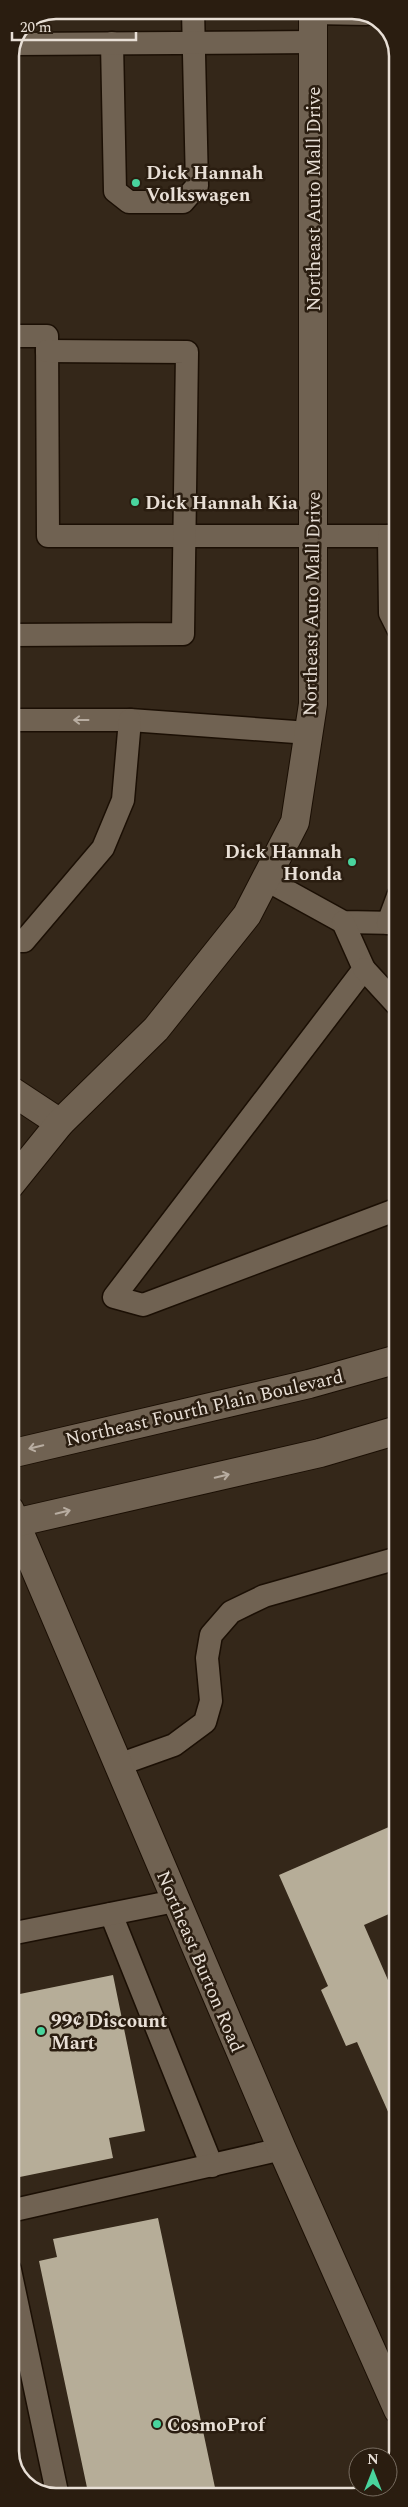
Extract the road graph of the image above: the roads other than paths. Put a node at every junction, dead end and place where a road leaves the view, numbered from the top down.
1 (194, 19) edge
2 (313, 19) edge
3 (194, 42) junction
4 (313, 42) junction
5 (112, 43) junction
6 (21, 44) edge
7 (19, 336) edge
8 (47, 351) junction
9 (184, 536) junction
10 (312, 536) junction
11 (389, 536) edge
12 (19, 635) edge
13 (19, 720) edge
14 (130, 720) junction
15 (309, 733) junction
16 (265, 879) junction
17 (343, 922) junction
18 (389, 923) edge
19 (19, 941) edge
20 (364, 969) junction
21 (389, 996) edge
22 (19, 1096) edge
23 (60, 1123) junction
24 (19, 1174) edge
25 (389, 1211) edge
26 (389, 1362) edge
27 (389, 1433) edge
28 (19, 1452) edge
29 (19, 1517) edge
30 (19, 1535) edge
31 (389, 1561) edge
32 (118, 1764) junction
33 (175, 1901) junction
34 (111, 1914) junction
35 (19, 1932) edge
36 (282, 2149) junction
37 (212, 2166) junction
38 (19, 2209) edge
39 (19, 2313) edge
40 (389, 2390) edge
41 (56, 2488) edge

1 - 3 lane
2 - 4 street, Northeast Auto Mall Drive
3 - 4 lane
3 - 5 lane
3 - 5 lane
4 - 10 street, Northeast Auto Mall Drive
5 - 6 lane
7 - 8 lane
8 - 9 lane
8 - 9 lane
9 - 10 lane
9 - 12 lane
10 - 11 lane
10 - 15 street, Northeast Auto Mall Drive
14 -> 13 lane
14 - 15 lane
14 - 19 lane
15 - 16 street, Northeast Auto Mall Drive
16 - 17 lane
16 - 23 street, Northeast Auto Mall Drive
17 - 18 lane
17 - 20 lane
20 - 21 lane
20 - 25 lane
22 - 23 street
23 - 24 street, Northeast Auto Mall Drive
26 -> 28 street, Northeast Fourth Plain Boulevard
29 -> 27 street
30 - 32 street, Northeast Burton Road
31 - 32 lane
32 - 33 street, Northeast Burton Road
33 - 34 lane
33 - 36 street, Northeast Burton Road
34 - 35 lane
34 - 37 lane
36 - 37 lane
36 - 40 street, Northeast Burton Road
37 - 38 lane
39 - 41 lane

